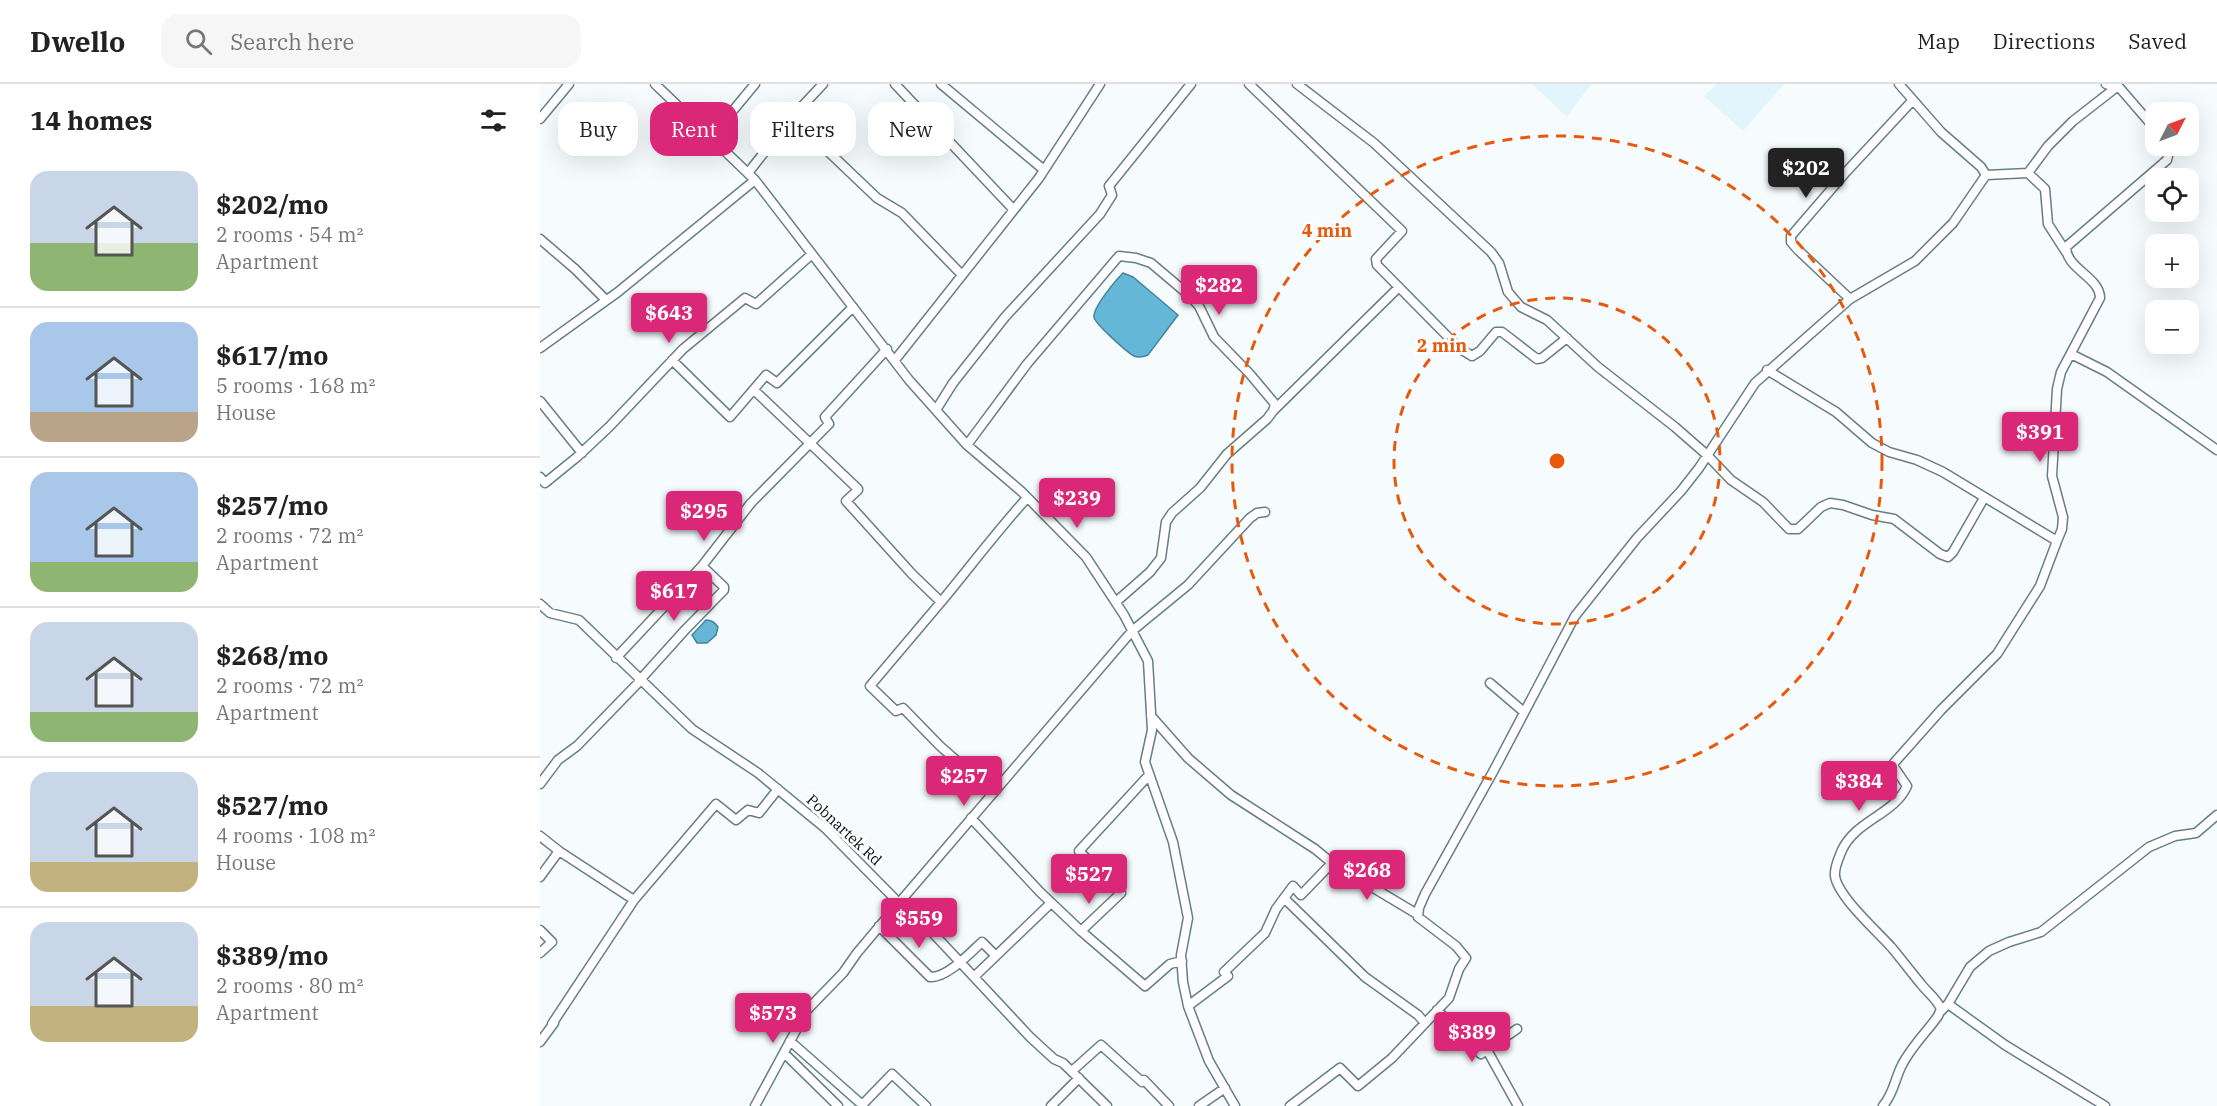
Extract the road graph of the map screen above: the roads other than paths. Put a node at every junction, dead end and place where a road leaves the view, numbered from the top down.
1 (568, 84) edge
2 (655, 84) edge
3 (755, 84) edge
4 (822, 84) edge
5 (895, 84) edge
6 (941, 84) edge
7 (1100, 84) edge
8 (1191, 84) edge
9 (1249, 84) edge
10 (1297, 84) edge
11 (1899, 84) edge
12 (2106, 84) edge
13 (2118, 86) junction
14 (1913, 100) junction
15 (674, 102) edge
16 (806, 102) edge
17 (738, 104) edge
18 (2145, 117) edge
19 (540, 119) edge
20 (731, 156) edge
21 (761, 156) edge
22 (833, 156) edge
23 (2168, 156) edge
24 (1044, 170) junction
25 (748, 173) junction
26 (2028, 173) junction
27 (1986, 175) junction
28 (755, 180) junction
29 (1013, 209) junction
30 (540, 239) edge
31 (2066, 252) junction
32 (812, 254) junction
33 (963, 275) junction
34 (1399, 287) junction
35 (1850, 299) junction
36 (606, 300) junction
37 (853, 307) junction
38 (1567, 338) junction
39 (540, 348) edge
40 (887, 349) junction
41 (2071, 354) junction
42 (672, 360) junction
43 (895, 360) junction
44 (1767, 370) junction
45 (754, 390) junction
46 (540, 401) edge
47 (936, 410) junction
48 (1273, 411) junction
49 (810, 444) junction
50 (967, 445) junction
51 (2217, 450) edge
52 (582, 453) junction
53 (1707, 455) junction
54 (540, 477) edge
55 (1027, 498) junction
56 (1984, 498) junction
57 (1265, 512) dead end
58 (2057, 541) junction
59 (702, 566) junction
60 (1117, 601) junction
61 (941, 602) junction
62 (540, 604) edge
63 (1132, 631) junction
64 (616, 658) junction
65 (639, 681) junction
66 (1490, 683) dead end
67 (1524, 712) junction
68 (1151, 716) junction
69 (1149, 775) junction
70 (540, 784) edge
71 (778, 789) junction
72 (992, 792) junction
73 (2217, 815) edge
74 (971, 819) junction
75 (540, 836) edge
76 (559, 851) junction
77 (1332, 863) junction
78 (540, 877) edge
79 (1284, 898) junction
80 (634, 900) junction
81 (899, 903) junction
82 (1051, 903) junction
83 (1417, 914) junction
84 (879, 926) junction
85 (540, 930) edge
86 (1081, 931) junction
87 (540, 953) edge
88 (996, 956) junction
89 (1182, 961) junction
90 (960, 962) junction
91 (975, 976) junction
92 (1948, 1004) junction
93 (1188, 1006) junction
94 (1437, 1010) junction
95 (1941, 1011) junction
96 (1425, 1023) junction
97 (1517, 1029) dead end
98 (790, 1041) junction
99 (540, 1042) edge
100 (1487, 1050) junction
101 (784, 1053) junction
102 (1075, 1075) junction
103 (1225, 1088) junction
104 (860, 1104) edge
105 (755, 1106) edge
106 (838, 1106) edge
107 (926, 1106) edge
108 (1051, 1106) edge
109 (1107, 1106) edge
110 (1169, 1106) edge
111 (1199, 1106) edge
112 (1235, 1106) edge
113 (1290, 1106) edge
114 (1518, 1106) edge
115 (1883, 1106) edge
116 (2105, 1106) edge

1 - 19 street
2 - 15 street
3 - 17 street
4 - 16 street
5 - 29 street
6 - 24 street
7 - 24 street
8 - 47 street
9 - 34 street
10 - 38 street
11 - 14 street
12 - 13 street
13 - 18 street
13 - 26 street
14 - 27 street
14 - 35 street
20 - 25 street
21 - 25 street
22 - 33 street
23 - 31 street
24 - 29 street
25 - 28 street
26 - 27 street
26 - 31 street
27 - 35 street
28 - 32 street
28 - 36 street
29 - 33 street
30 - 36 street
31 - 41 street
32 - 37 street
32 - 42 street
33 - 43 street
34 - 38 street
34 - 48 street
35 - 44 street
36 - 39 street
37 - 40 street
37 - 45 street
38 - 53 street
40 - 43 street
40 - 49 street
41 - 51 street
41 - 58 street
42 - 45 street
42 - 52 street
43 - 47 street
44 - 53 street
44 - 56 street
45 - 49 street
46 - 52 street
47 - 50 street
48 - 50 street
48 - 60 street
49 - 59 street
49 - 61 street
50 - 55 street
52 - 54 street
53 - 56 street
53 - 67 street
55 - 60 street
55 - 61 street
56 - 58 street
57 - 63 street
58 - 95 street
59 - 64 street
59 - 65 street
60 - 63 street
61 - 72 street
62 - 64 street, Pobnartek Rd
63 - 68 street
63 - 72 street
64 - 65 street, Pobnartek Rd
65 - 70 street
65 - 71 street, Pobnartek Rd
66 - 67 street
67 - 83 street
68 - 69 street
68 - 77 street
69 - 86 street
69 - 89 street
71 - 80 street
71 - 81 street, Pobnartek Rd
72 - 74 street
73 - 92 street
74 - 81 street
74 - 82 street
75 - 76 street
76 - 78 street
76 - 80 street
77 - 79 street
77 - 83 street
79 - 93 street
79 - 96 street
80 - 99 street
81 - 84 street
81 - 90 street, Pobnartek Rd
82 - 86 street
82 - 88 street
83 - 94 street
84 - 90 street
84 - 98 street
85 - 87 street
86 - 89 street
88 - 90 street
88 - 91 street
89 - 93 street
90 - 91 street, Pobnartek Rd
91 - 102 street, Pobnartek Rd
92 - 95 street
92 - 116 street
93 - 103 street
94 - 96 street
94 - 100 street
95 - 115 street
96 - 113 street
97 - 100 street
98 - 101 street
98 - 104 street
100 - 114 street
101 - 105 street
101 - 106 street
102 - 108 street
102 - 109 street, Pobnartek Rd
102 - 110 street
103 - 111 street
103 - 112 street
104 - 107 street

